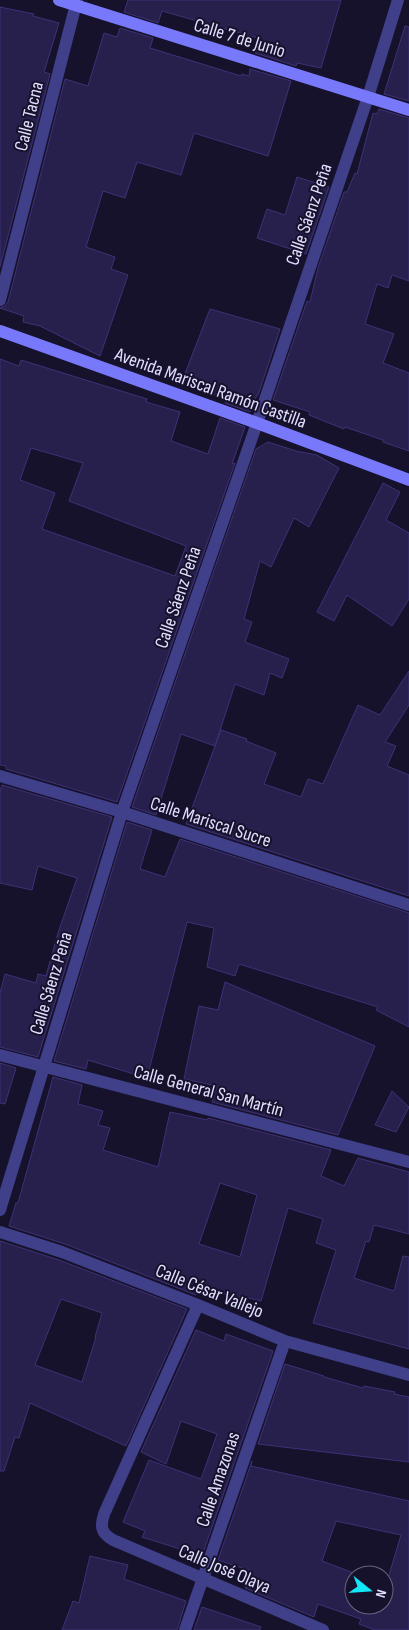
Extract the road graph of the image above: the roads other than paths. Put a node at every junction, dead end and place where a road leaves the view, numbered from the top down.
1 (59, 0) edge
2 (398, 0) edge
3 (76, 3) edge
4 (368, 97) junction
5 (409, 110) edge
6 (0, 300) edge
7 (0, 331) edge
8 (257, 423) junction
9 (409, 480) edge
10 (0, 776) edge
11 (122, 812) junction
12 (409, 905) edge
13 (0, 1055) edge
14 (44, 1066) junction
15 (409, 1162) edge
16 (0, 1210) edge
17 (0, 1232) edge
18 (198, 1305) junction
19 (285, 1341) junction
20 (409, 1375) edge
21 (203, 1579) junction
22 (186, 1630) edge
23 (323, 1630) edge

1 - 3 street, Calle 7 de Junio
2 - 4 street, Calle Sáenz Peña
3 - 4 street, Calle 7 de Junio
3 - 6 street, Calle Tacna
4 - 5 street, Calle 7 de Junio
4 - 8 street, Calle Sáenz Peña
7 - 8 street, Avenida Mariscal Ramón Castilla
8 - 9 street, Avenida Mariscal Ramón Castilla
8 - 11 street, Calle Sáenz Peña
10 - 11 street, Calle Mariscal Sucre
11 - 12 street, Calle Mariscal Sucre
11 - 14 street, Calle Sáenz Peña
13 - 14 street, Calle General San Martín
14 - 15 street, Calle General San Martín
14 - 16 street, Calle Sáenz Peña
17 - 18 street, Calle César Vallejo
18 - 19 street, Calle César Vallejo
18 - 21 street, Calle José Olaya
19 - 20 street, Calle César Vallejo
19 - 21 street, Calle Amazonas
21 - 22 street, Calle Amazonas
21 - 23 street, Calle José Olaya

